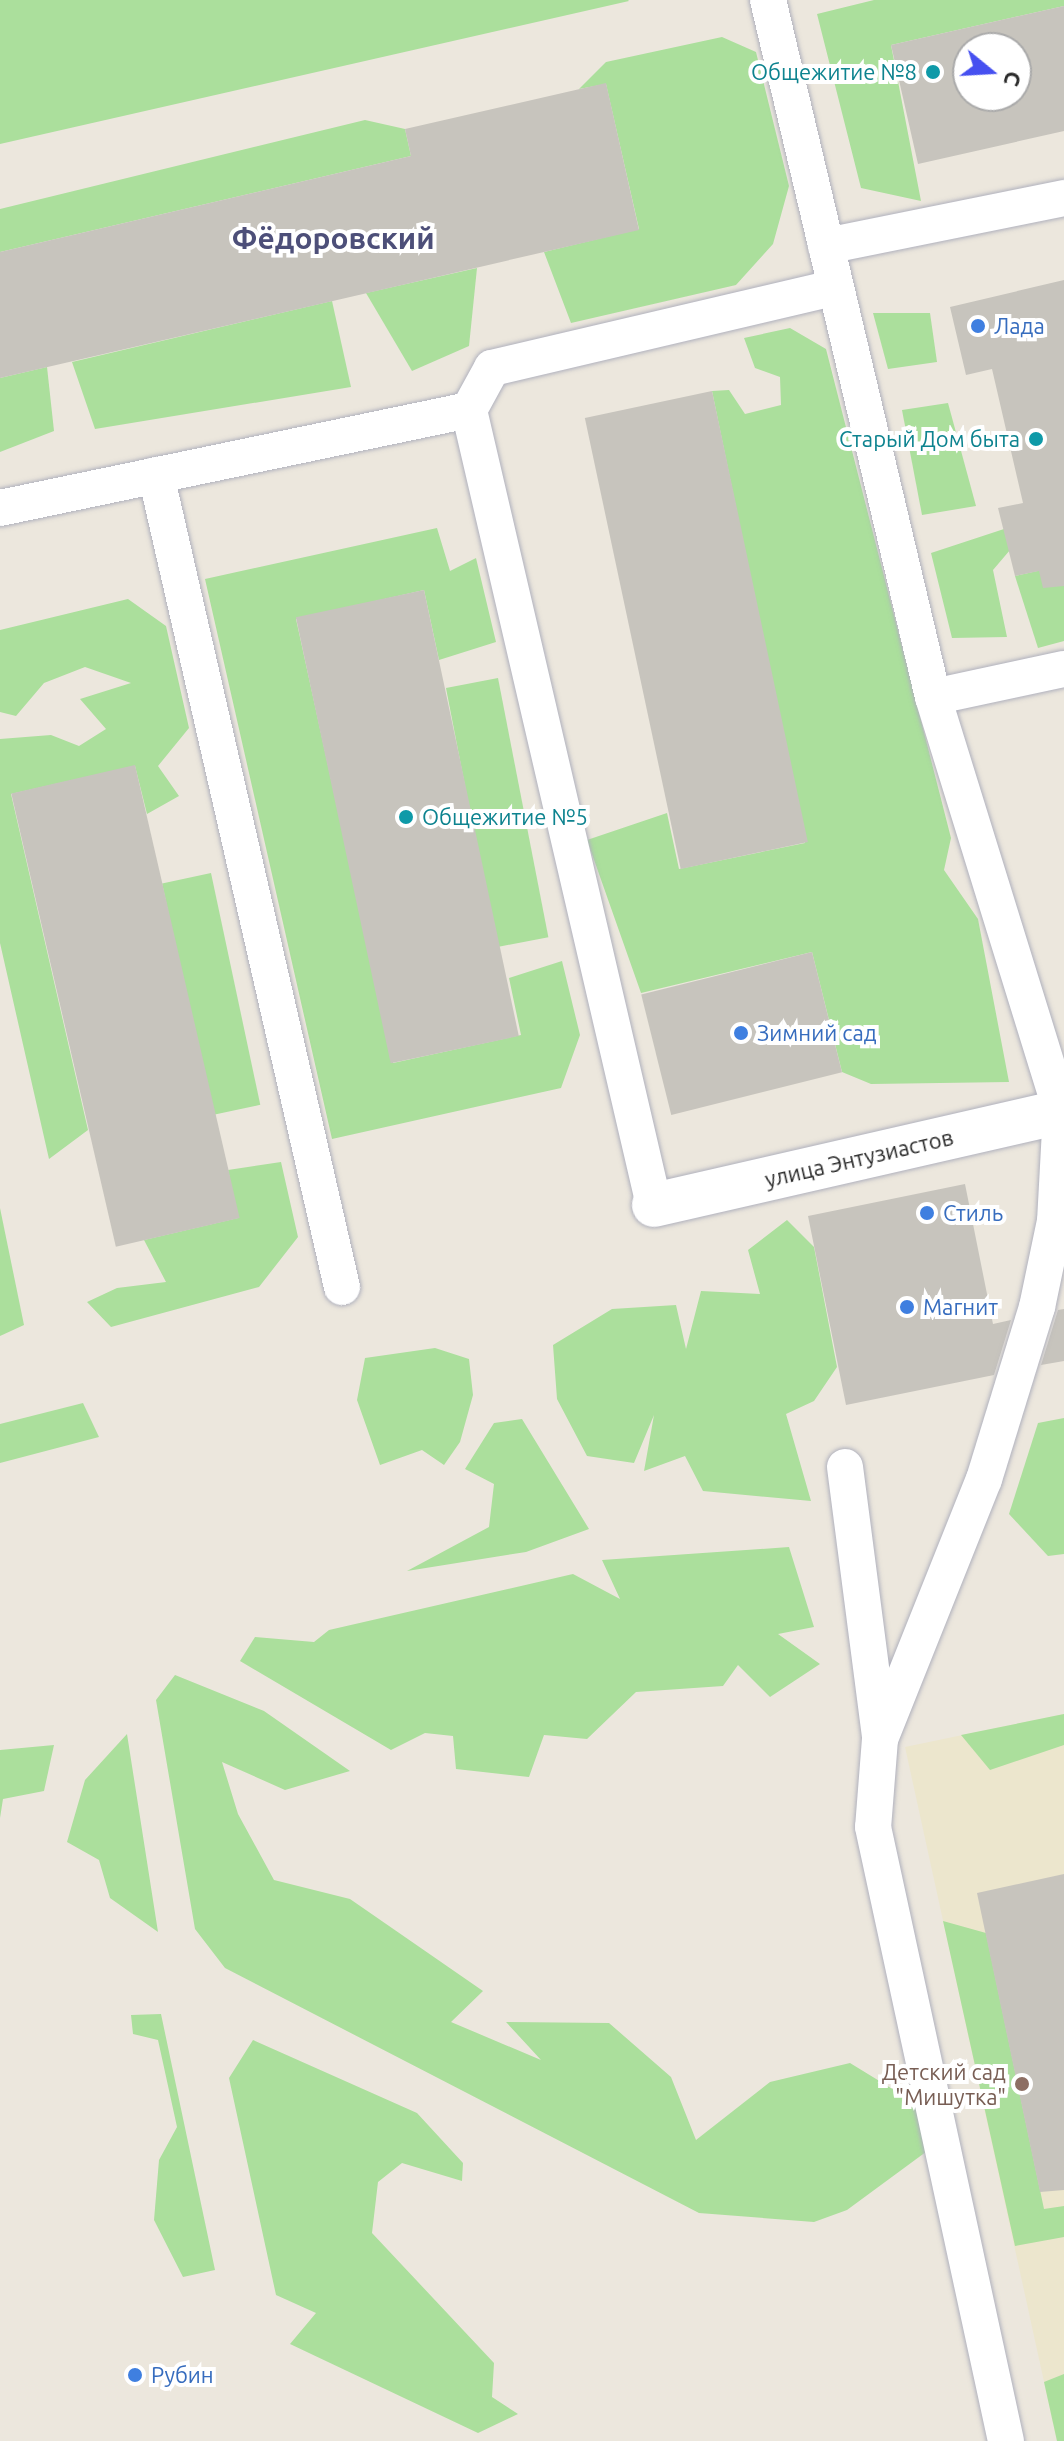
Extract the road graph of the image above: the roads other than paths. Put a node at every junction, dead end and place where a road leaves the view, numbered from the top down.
1 (768, 0) edge
2 (1064, 198) edge
3 (826, 246) junction
4 (836, 287) junction
5 (469, 410) junction
6 (156, 475) junction
7 (0, 508) edge
8 (1064, 669) edge
9 (933, 697) junction
10 (1063, 1111) edge
11 (654, 1205) joint
12 (342, 1287) dead end
13 (845, 1467) dead end
14 (880, 1739) junction
15 (1006, 2441) edge

1 - 3 lane
2 - 3 lane
3 - 4 lane
4 - 5 lane
4 - 9 lane
5 - 6 lane
5 - 11 lane
6 - 7 lane
6 - 12 lane
8 - 9 lane
9 - 10 lane
10 - 11 street, улица Энтузиастов
10 - 14 lane
13 - 14 lane
14 - 15 lane

